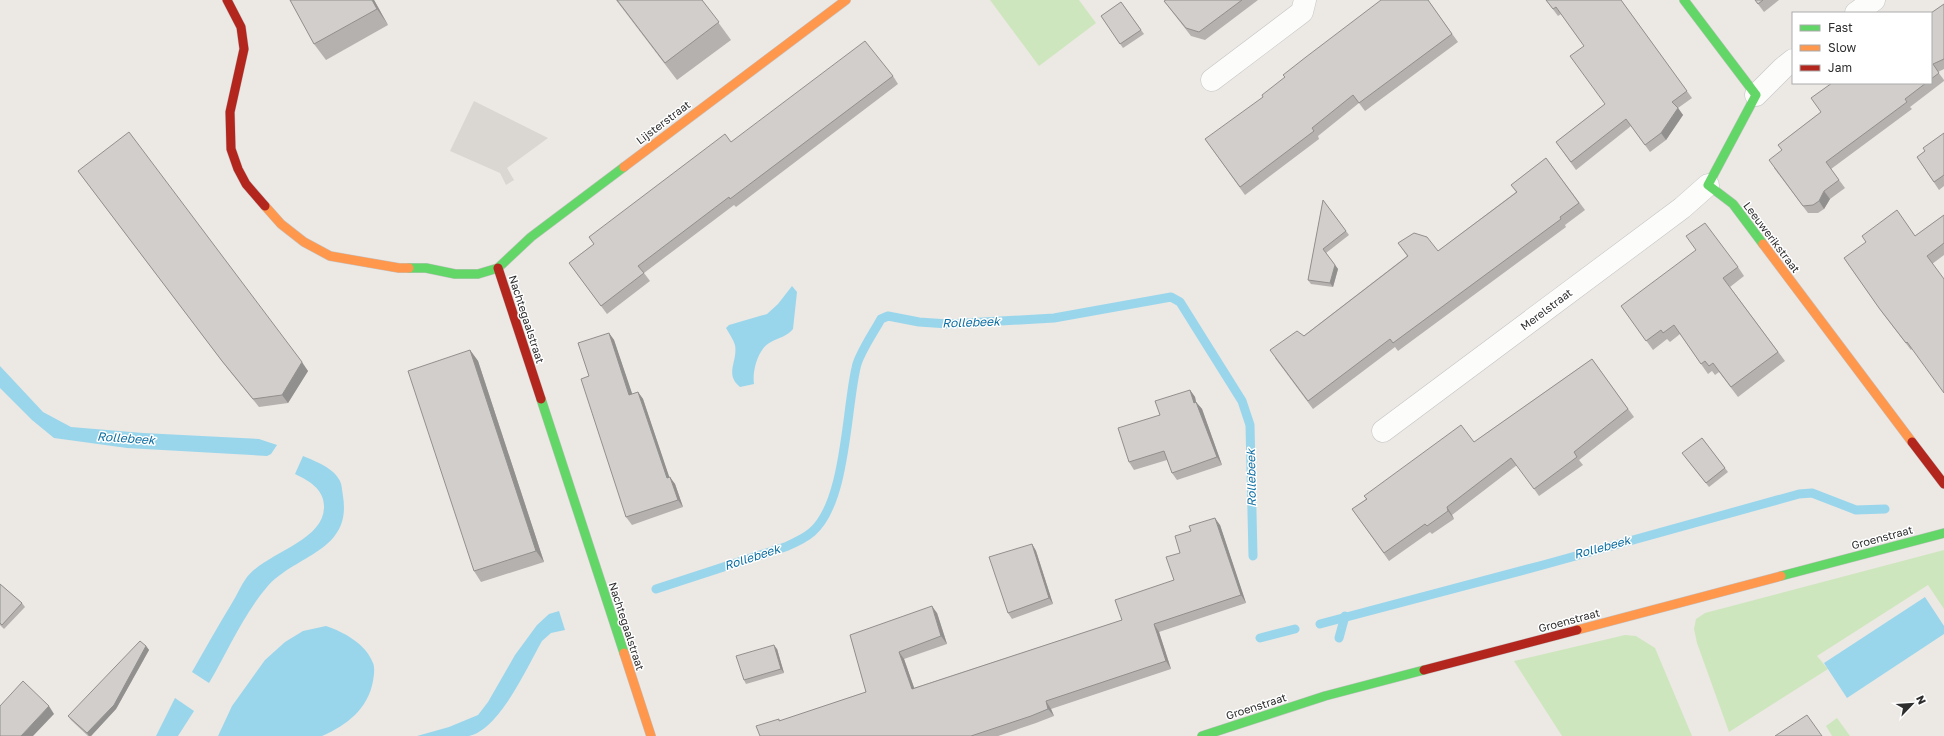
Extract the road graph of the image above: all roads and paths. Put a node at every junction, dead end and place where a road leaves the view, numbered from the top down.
1 (227, 0) edge
2 (846, 0) edge
3 (1305, 0) edge
4 (1684, 0) edge
5 (1874, 0) edge
6 (1857, 12) edge
7 (1792, 61) edge
8 (1212, 80) dead end
9 (1756, 95) junction
10 (1708, 185) junction
11 (498, 268) junction
12 (1383, 431) dead end
13 (1944, 484) edge
14 (1944, 534) edge
15 (651, 736) edge
16 (1202, 736) edge

1 - 11 street, Nachtegaalstraat
2 - 11 street, Lijsterstraat
3 - 8 street
4 - 9 street
5 - 6 street
7 - 9 street
9 - 10 street
10 - 12 street, Merelstraat
10 - 13 street, Leeuwerikstraat
11 - 15 street, Nachtegaalstraat
14 - 16 street, Groenstraat

